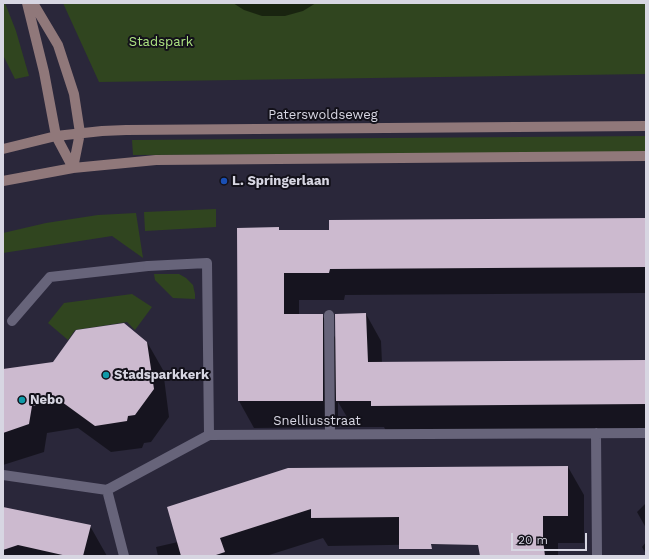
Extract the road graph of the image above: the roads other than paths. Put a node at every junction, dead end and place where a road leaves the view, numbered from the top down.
1 (27, 3) edge
2 (33, 3) edge
3 (646, 126) edge
4 (80, 132) junction
5 (56, 136) junction
6 (3, 149) edge
7 (646, 156) edge
8 (73, 168) junction
9 (3, 181) edge
10 (329, 315) dead end
11 (12, 321) dead end
12 (596, 432) junction
13 (646, 433) edge
14 (330, 434) junction
15 (208, 435) junction
16 (3, 475) edge
17 (107, 490) junction
18 (124, 556) edge
19 (597, 556) edge

1 - 5 main road
2 - 4 main road
3 - 4 main road, Paterswoldseweg
4 - 5 main road, Paterswoldseweg
4 - 8 main road
5 - 6 main road, Paterswoldseweg
5 - 8 main road
7 - 8 main road
8 - 9 main road
10 - 14 street
11 - 15 street
12 - 13 street, Snelliusstraat
12 - 14 street, Snelliusstraat
12 - 19 street
14 - 15 street, Snelliusstraat
15 - 17 street, Snelliusstraat
16 - 17 street
17 - 18 street

